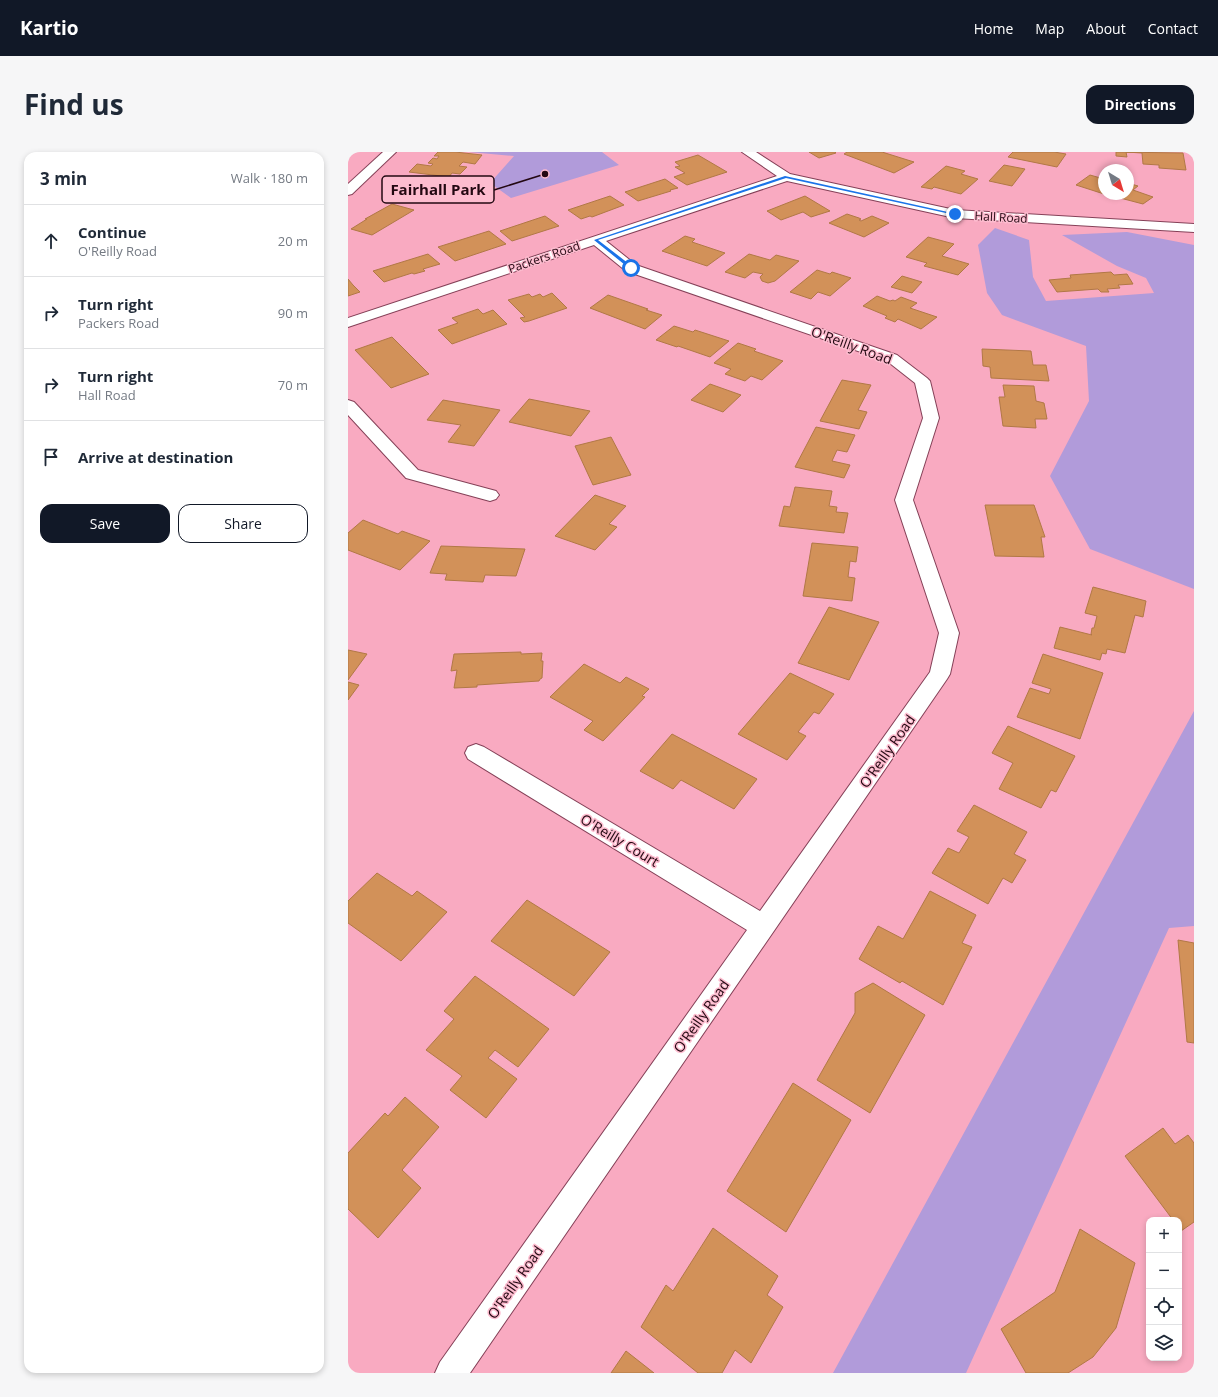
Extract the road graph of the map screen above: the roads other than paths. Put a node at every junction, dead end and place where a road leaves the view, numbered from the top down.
1 (390, 152) edge
2 (748, 152) edge
3 (786, 177) junction
4 (348, 191) edge
5 (1194, 228) edge
6 (596, 240) junction
7 (348, 323) edge
8 (348, 405) edge
9 (490, 495) dead end
10 (476, 753) dead end
11 (764, 927) junction
12 (452, 1373) edge

1 - 4 street
2 - 3 street, Hall Road
3 - 5 street, Hall Road
3 - 6 street, Packers Road
6 - 7 street, Packers Road
6 - 11 street, O'Reilly Road
8 - 9 street
10 - 11 street, O'Reilly Court
11 - 12 street, O'Reilly Road

